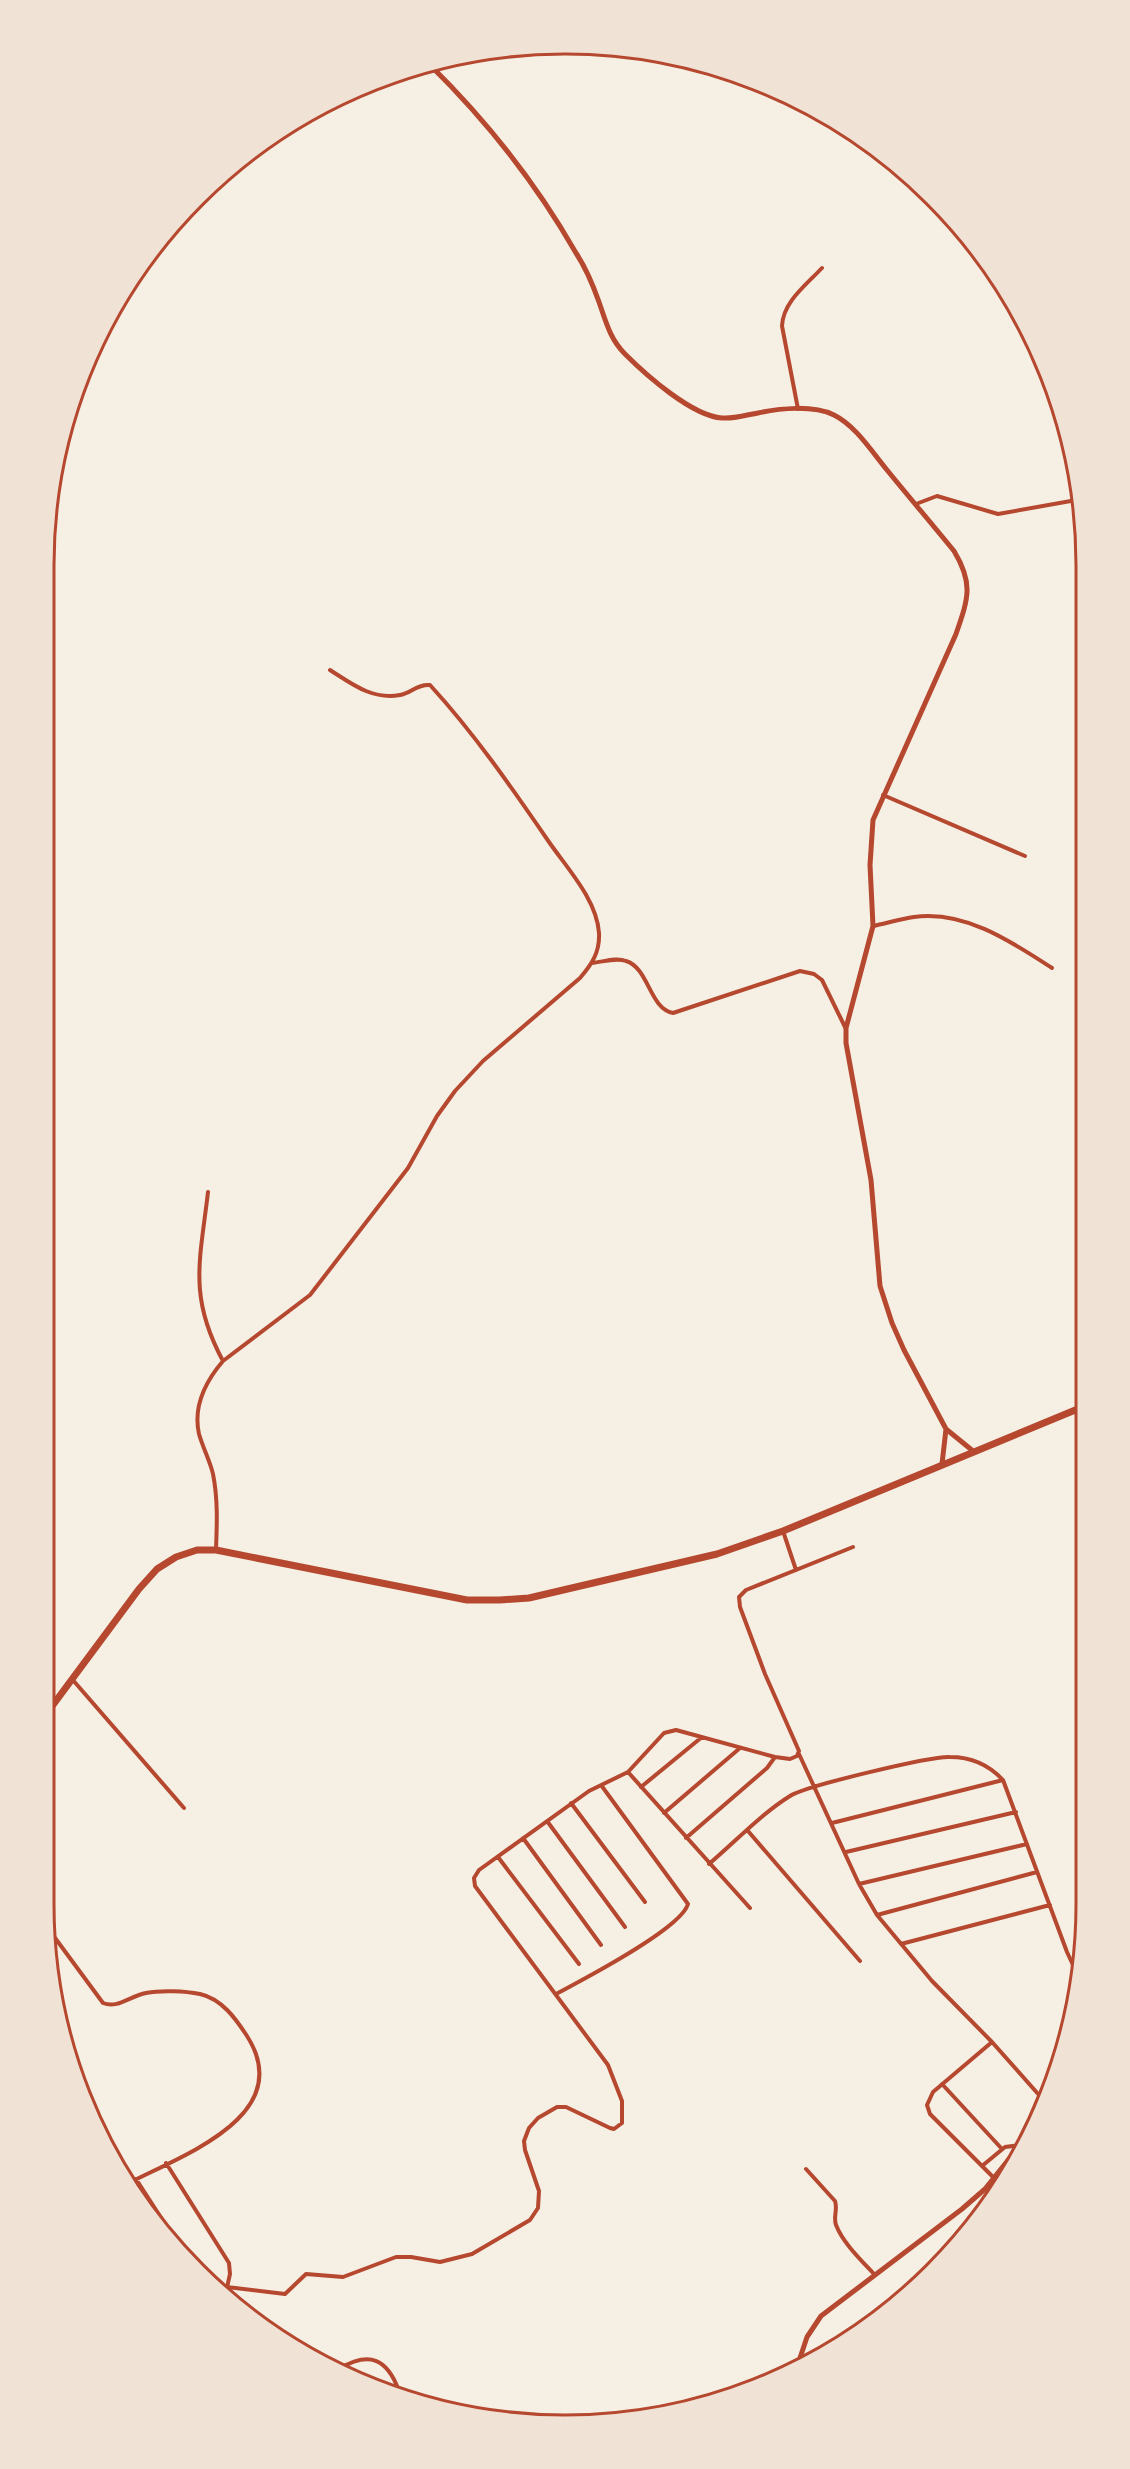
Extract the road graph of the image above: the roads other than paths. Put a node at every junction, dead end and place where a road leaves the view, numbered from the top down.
1 (435, 70) edge
2 (822, 268) dead end
3 (798, 409) junction
4 (1072, 501) edge
5 (916, 504) junction
6 (330, 670) dead end
7 (883, 795) junction
8 (1025, 856) dead end
9 (873, 926) junction
10 (592, 963) junction
11 (1052, 968) dead end
12 (846, 1028) junction
13 (208, 1192) dead end
14 (223, 1361) junction
15 (1076, 1413) edge
16 (946, 1429) junction
17 (973, 1451) junction
18 (942, 1464) junction
19 (783, 1531) junction
20 (853, 1547) dead end
21 (216, 1550) junction
22 (796, 1570) junction
23 (72, 1678) junction
24 (54, 1703) edge
25 (702, 1737) junction
26 (740, 1748) junction
27 (799, 1754) junction
28 (775, 1757) junction
29 (628, 1772) junction
30 (1003, 1780) junction
31 (601, 1785) junction
32 (641, 1787) junction
33 (816, 1787) junction
34 (571, 1803) junction
35 (184, 1808) dead end
36 (1016, 1812) junction
37 (664, 1813) junction
38 (548, 1821) junction
39 (832, 1823) junction
40 (748, 1831) junction
41 (523, 1838) junction
42 (686, 1838) junction
43 (1027, 1844) junction
44 (846, 1852) junction
45 (498, 1857) junction
46 (710, 1864) junction
47 (1037, 1872) junction
48 (859, 1884) junction
49 (645, 1902) dead end
50 (1050, 1905) junction
51 (750, 1908) dead end
52 (877, 1915) junction
53 (625, 1926) dead end
54 (55, 1938) edge
55 (901, 1944) junction
56 (601, 1945) dead end
57 (860, 1961) dead end
58 (579, 1964) dead end
59 (1073, 1964) edge
60 (556, 1994) junction
61 (992, 2042) junction
62 (942, 2084) junction
63 (1039, 2095) edge
64 (1016, 2144) edge
65 (1002, 2149) junction
66 (1007, 2162) edge
67 (166, 2163) junction
68 (982, 2166) junction
69 (806, 2169) dead end
70 (994, 2178) junction
71 (136, 2179) joint
72 (154, 2207) edge
73 (874, 2274) junction
74 (227, 2287) edge
75 (230, 2289) edge
76 (800, 2357) edge
77 (346, 2365) edge
78 (397, 2386) edge

1 - 3 street
2 - 3 street
3 - 5 street
4 - 5 street
5 - 7 street
6 - 10 street
7 - 8 street
7 - 9 street
9 - 11 street
9 - 12 street
10 - 12 street
10 - 14 street
12 - 16 street
13 - 14 street
14 - 21 street
15 - 17 main road
16 - 17 street
16 - 18 street
17 - 18 main road
18 - 19 main road
19 - 21 main road
19 - 22 street
20 - 22 street
21 - 23 main road
22 - 27 street
23 - 24 main road
23 - 35 street
25 - 26 street
25 - 29 street
25 - 32 street
26 - 28 street
26 - 37 street
27 - 28 street
27 - 33 street
28 - 42 street
29 - 31 street
29 - 32 street
30 - 33 street
30 - 36 street
30 - 39 street
31 - 34 street
31 - 60 street
32 - 37 street
33 - 39 street
33 - 40 street
34 - 38 street
34 - 49 street
36 - 43 street
36 - 44 street
37 - 42 street
38 - 41 street
38 - 53 street
39 - 44 street
40 - 46 street
40 - 57 street
41 - 45 street
41 - 56 street
42 - 46 street
43 - 47 street
43 - 48 street
44 - 48 street
45 - 58 street
45 - 60 street
46 - 51 street
47 - 50 street
47 - 52 street
48 - 52 street
50 - 55 street
50 - 59 street
52 - 55 street
54 - 67 street
55 - 61 street
60 - 75 street
61 - 62 street
61 - 63 street
62 - 65 street
62 - 68 street
64 - 65 street
65 - 68 street
66 - 70 street
67 - 71 street
67 - 74 street
68 - 70 street
69 - 73 street
70 - 73 street
71 - 72 street
73 - 76 street
77 - 78 street

